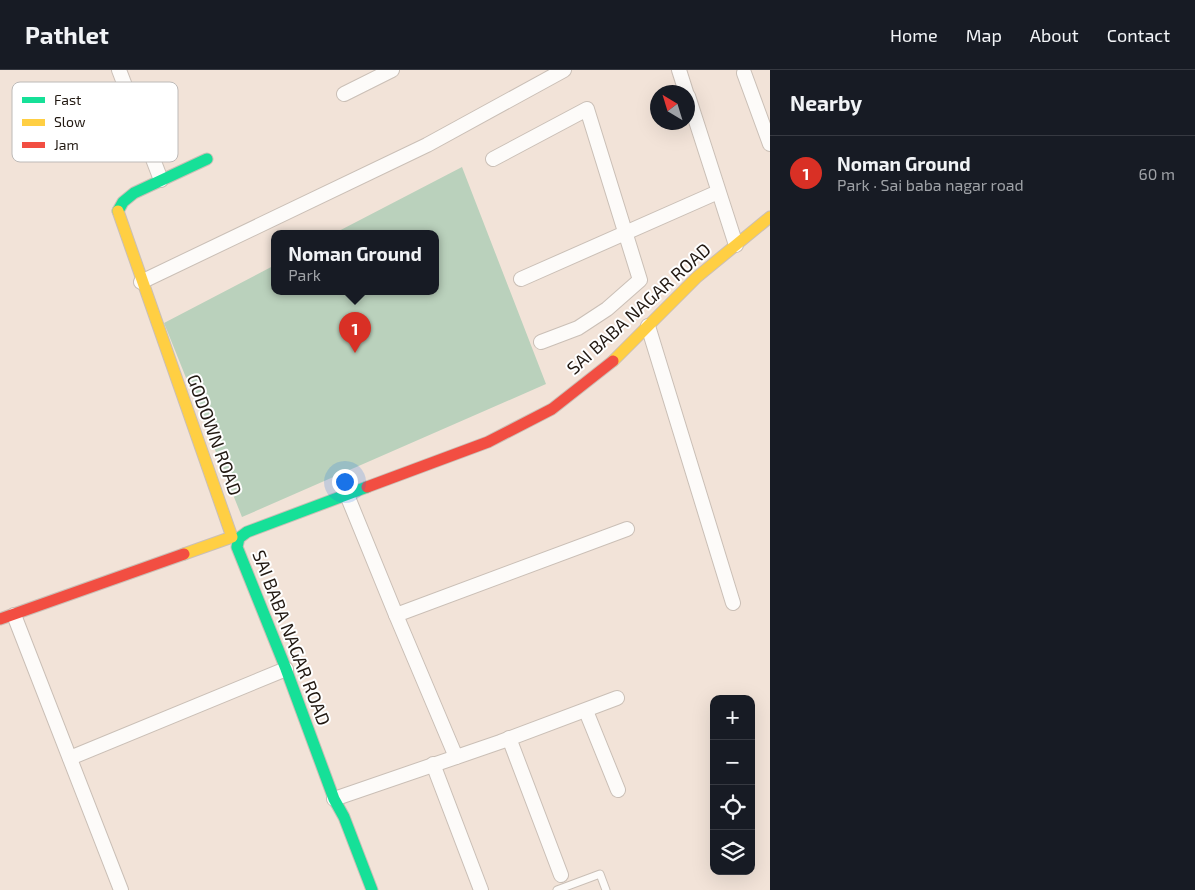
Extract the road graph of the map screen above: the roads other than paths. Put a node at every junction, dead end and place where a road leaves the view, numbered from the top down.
1 (119, 70) edge
2 (392, 70) edge
3 (564, 70) edge
4 (679, 70) edge
5 (744, 73) dead end
6 (124, 82) edge
7 (684, 85) edge
8 (344, 94) dead end
9 (695, 118) edge
10 (770, 144) edge
11 (207, 159) dead end
12 (493, 159) dead end
13 (154, 162) edge
14 (161, 180) junction
15 (718, 192) junction
16 (770, 217) edge
17 (625, 232) junction
18 (736, 245) junction
19 (521, 279) dead end
20 (141, 282) junction
21 (648, 326) junction
22 (541, 342) dead end
23 (347, 495) junction
24 (628, 529) dead end
25 (236, 538) junction
26 (733, 602) dead end
27 (14, 615) junction
28 (396, 615) junction
29 (0, 619) edge
30 (286, 669) junction
31 (618, 698) dead end
32 (586, 711) junction
33 (509, 738) junction
34 (456, 757) junction
35 (70, 758) junction
36 (433, 764) junction
37 (618, 790) dead end
38 (334, 798) junction
39 (561, 875) dead end
40 (121, 890) edge
41 (372, 890) edge
42 (481, 890) edge
43 (557, 890) edge
44 (606, 890) edge

1 - 6 street
2 - 8 street
3 - 20 street
4 - 7 street
5 - 10 street
9 - 15 street
11 - 14 main road, GODOWN ROAD
12 - 17 street
13 - 14 street
14 - 20 main road, GODOWN ROAD
15 - 17 street
15 - 18 street
16 - 18 main road, SAI BABA NAGAR ROAD
17 - 19 street
17 - 22 street
18 - 21 main road, SAI BABA NAGAR ROAD
20 - 25 main road, GODOWN ROAD
21 - 23 main road, SAI BABA NAGAR ROAD
21 - 26 street
23 - 25 main road, SAI BABA NAGAR ROAD
23 - 28 street
24 - 28 street
25 - 27 main road
25 - 30 main road, SAI BABA NAGAR ROAD
27 - 29 main road
27 - 35 street
28 - 34 street
30 - 35 street
30 - 38 main road, SAI BABA NAGAR ROAD
31 - 32 street
32 - 33 street
32 - 37 street
33 - 34 street
33 - 39 street
34 - 36 street
35 - 40 street
36 - 38 street
36 - 42 street
38 - 41 main road, SAI BABA NAGAR ROAD
43 - 44 lane

